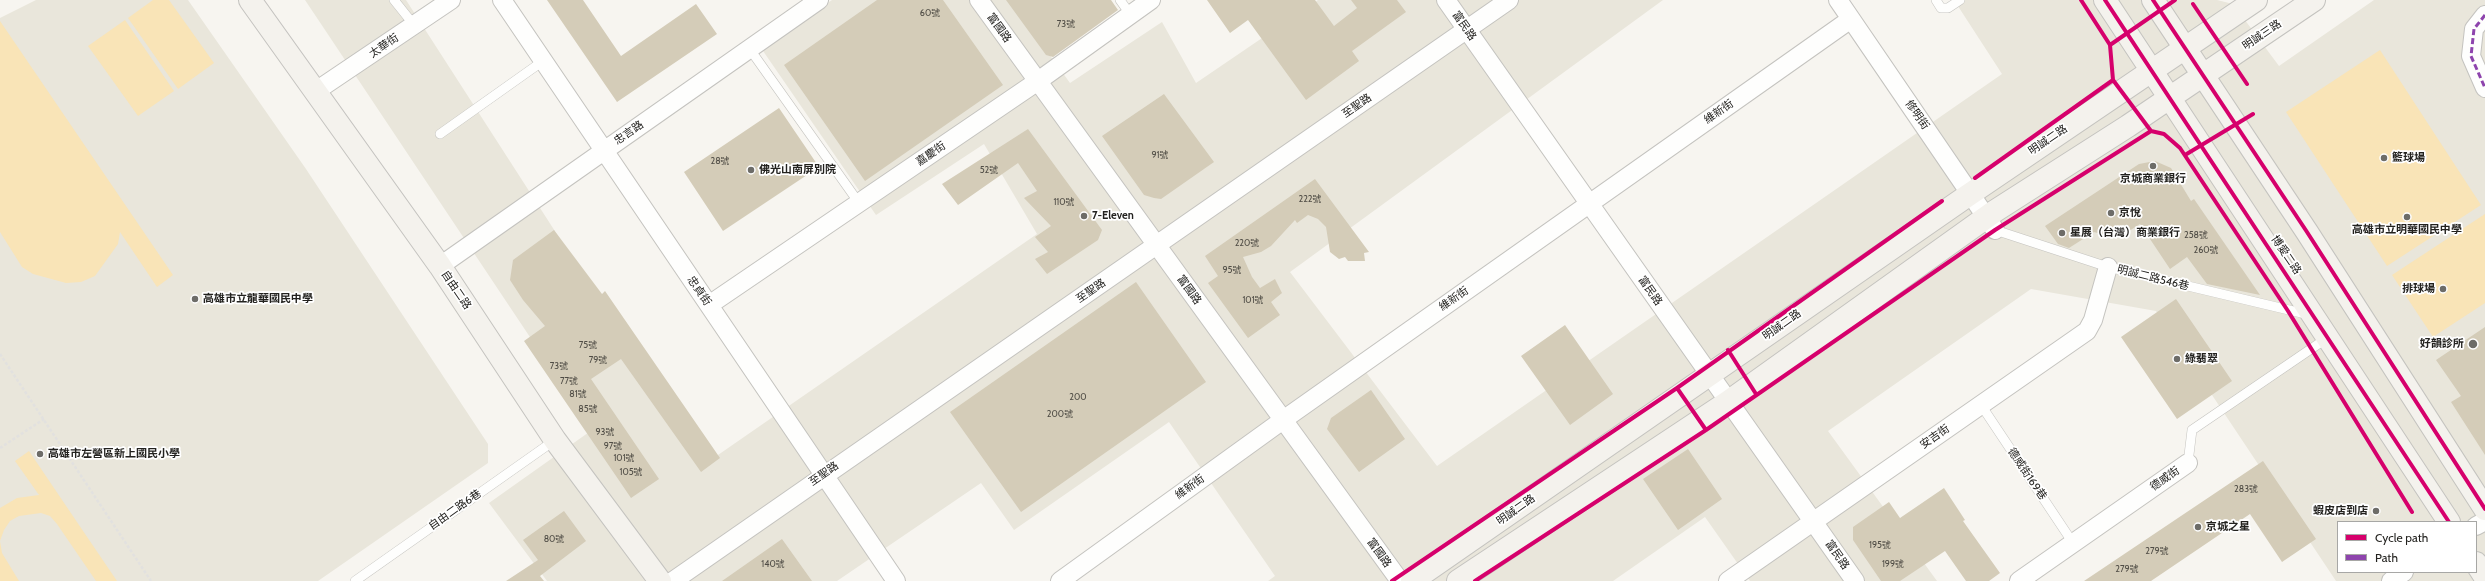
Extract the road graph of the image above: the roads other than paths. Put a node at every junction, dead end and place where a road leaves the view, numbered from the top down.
1 (250, 0) edge
2 (394, 0) edge
3 (451, 0) edge
4 (502, 0) edge
5 (819, 0) edge
6 (979, 0) edge
7 (1151, 0) edge
8 (1446, 0) edge
9 (1509, 0) edge
10 (1838, 0) edge
11 (1936, 0) edge
12 (1960, 0) edge
13 (2105, 0) edge
14 (2153, 0) edge
15 (2256, 0) edge
16 (2314, 0) edge
17 (1125, 7) edge
18 (2485, 15) edge
19 (1851, 19) junction
20 (414, 25) junction
21 (1467, 30) junction
22 (749, 48) junction
23 (2185, 48) junction
24 (543, 61) junction
25 (2152, 69) junction
26 (2203, 74) junction
27 (1038, 81) junction
28 (2485, 88) edge
29 (316, 91) junction
30 (2170, 97) junction
31 (440, 134) dead end
32 (604, 150) junction
33 (1970, 194) junction
34 (859, 203) junction
35 (1589, 203) junction
36 (1990, 224) junction
37 (1157, 246) junction
38 (440, 266) junction
39 (2108, 267) junction
40 (708, 305) junction
41 (2315, 316) junction
42 (2329, 337) junction
43 (1709, 375) junction
44 (1728, 402) junction
45 (1981, 405) junction
46 (1283, 420) junction
47 (555, 440) junction
48 (2188, 463) joint
49 (824, 474) junction
50 (2485, 509) edge
51 (2448, 521) edge
52 (1813, 522) junction
53 (2073, 543) junction
54 (2477, 564) edge
55 (2403, 573) edge
56 (2485, 576) edge
57 (355, 581) edge
58 (660, 581) edge
59 (673, 581) edge
60 (896, 581) edge
61 (1060, 581) edge
62 (1400, 581) edge
63 (1412, 581) edge
64 (1458, 581) edge
65 (1728, 581) edge
66 (1855, 581) edge
67 (2019, 581) edge
68 (2391, 581) edge

1 - 29 street, 自由二路
2 - 20 lane
3 - 20 street, 太華街
4 - 24 street, 忠貞街
5 - 22 street, 忠言路
6 - 27 street, 富國路
7 - 17 street, 嘉慶街
8 - 21 street, 富民路
9 - 21 street, 至聖路
10 - 19 street, 修明街
11 - 12 lane
13 - 25 street, 博愛二路
14 - 23 street
15 - 23 street
16 - 26 street, 明誠三路
17 - 27 street, 嘉慶街
18 - 28 street
19 - 33 street, 修明街
19 - 35 street, 維新街
20 - 29 street, 太華街
21 - 35 street, 富民路
21 - 37 street, 至聖路
22 - 32 street, 忠言路
22 - 34 lane
23 - 25 street
23 - 26 street
24 - 31 lane
24 - 32 street, 忠貞街
25 - 30 street, 博愛二路
25 - 33 street, 明誠二路
26 - 30 street, 明誠三路
26 - 50 street
27 - 34 street, 嘉慶街
27 - 37 street, 富國路
29 - 38 street, 自由二路
30 - 36 street
30 - 41 street, 博愛二路
32 - 38 street, 忠言路
32 - 40 street, 忠貞街
33 - 36 street, 修明街
33 - 43 street, 明誠二路
34 - 40 street, 嘉慶街
35 - 43 street, 富民路
35 - 46 street, 維新街
36 - 39 lane, 明誠二路546巷
36 - 44 street
37 - 46 street, 富國路
37 - 49 street, 至聖路
38 - 47 street, 自由二路
39 - 41 lane, 明誠二路546巷
39 - 45 street, 安吉街
40 - 49 street, 忠貞街
41 - 42 street, 博愛二路
42 - 48 lane, 德威街
42 - 51 street, 博愛二路
43 - 44 street, 富民路
43 - 63 street, 明誠二路
44 - 52 street, 富民路
44 - 64 street
45 - 52 street, 安吉街
45 - 53 lane, 德威街169巷
46 - 61 street, 維新街
46 - 62 street, 富國路
47 - 57 lane, 自由二路6巷
47 - 58 street, 自由二路
48 - 53 street, 德威街
49 - 59 street, 至聖路
49 - 60 street, 忠貞街
52 - 65 street, 安吉街
52 - 66 street, 富民路
53 - 67 street, 德威街
54 - 56 street
55 - 68 street

